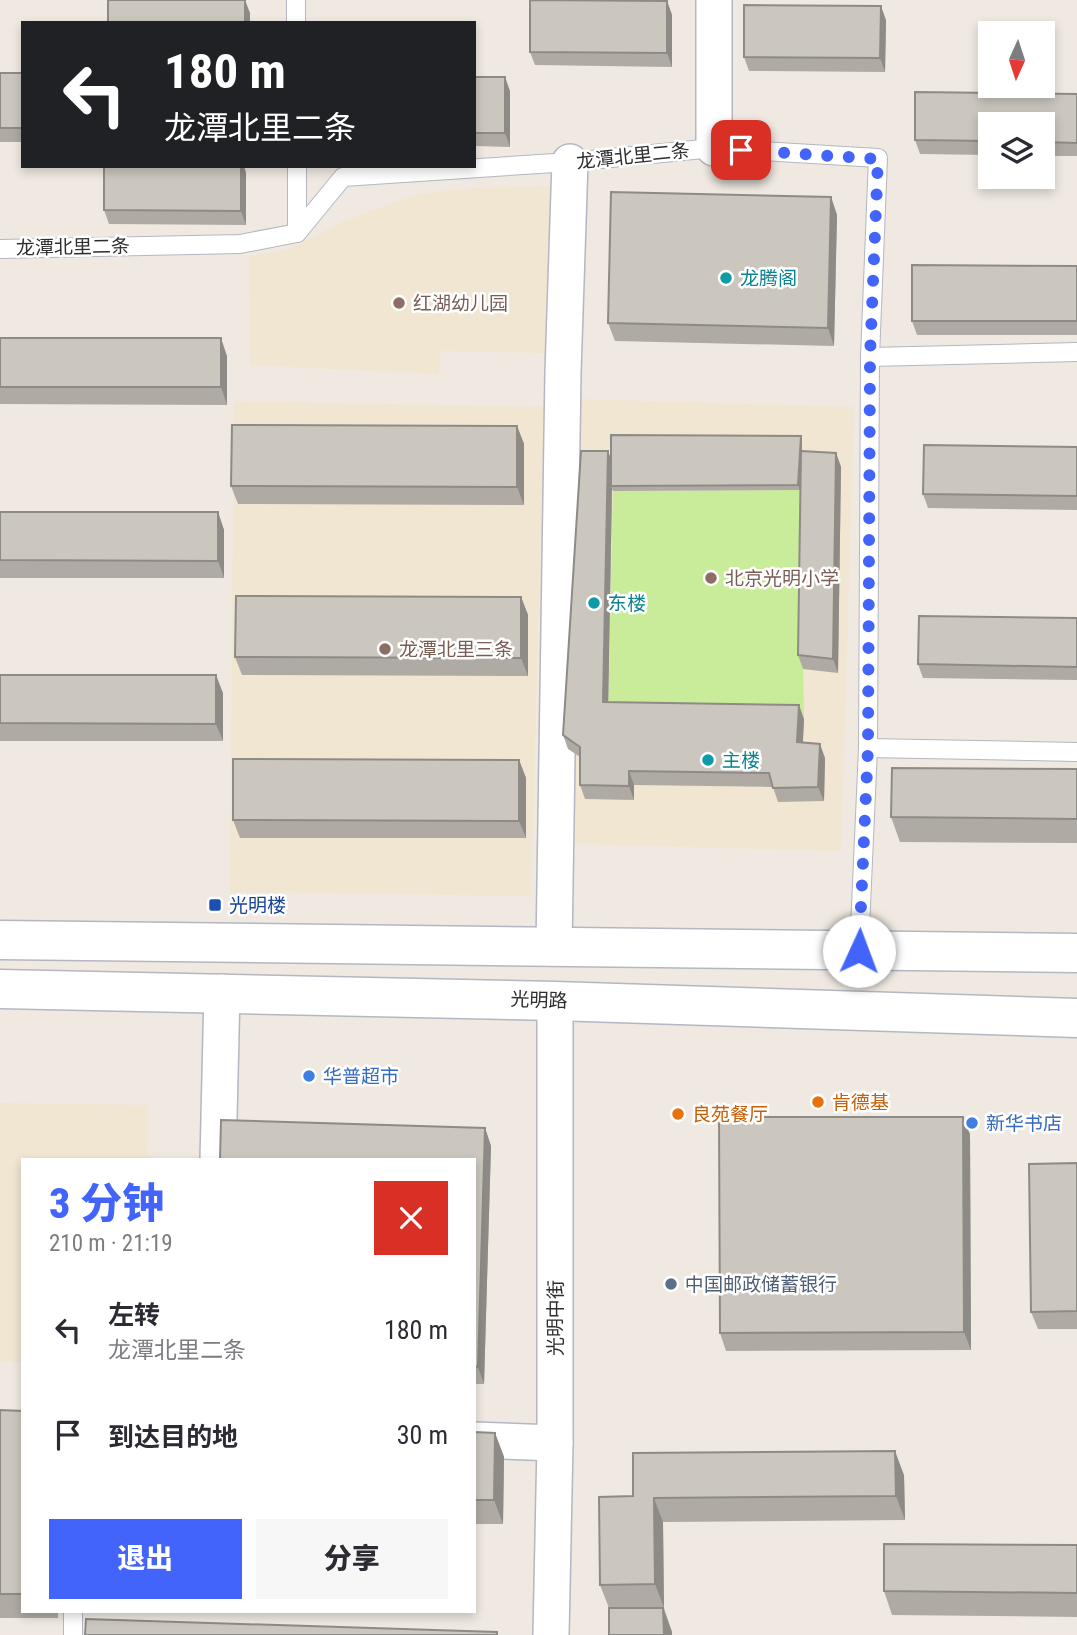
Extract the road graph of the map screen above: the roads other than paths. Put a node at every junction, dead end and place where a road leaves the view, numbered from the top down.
1 (296, 0) edge
2 (715, 0) edge
3 (296, 21) edge
4 (714, 148) junction
5 (570, 162) junction
6 (297, 168) edge
7 (297, 233) junction
8 (0, 249) edge
9 (1077, 352) edge
10 (870, 357) junction
11 (868, 748) junction
12 (1077, 752) edge
13 (0, 940) edge
14 (554, 948) junction
15 (859, 951) junction
16 (1077, 953) edge
17 (0, 989) edge
18 (222, 992) junction
19 (555, 1000) junction
20 (1077, 1017) edge
21 (218, 1158) edge
22 (476, 1440) edge
23 (555, 1443) junction
24 (73, 1613) edge
25 (73, 1635) edge
26 (551, 1635) edge

1 - 3 lane
2 - 4 street
4 - 5 lane, 龙潭北里二条
4 - 10 lane, 龙潭北里二条
5 - 7 lane, 龙潭北里二条
5 - 14 street
6 - 7 lane
7 - 8 lane, 龙潭北里二条
9 - 10 lane
10 - 11 lane, 龙潭北里二条
11 - 12 lane
11 - 15 lane, 龙潭北里二条
13 - 14 main road
14 - 15 main road
15 - 16 main road
17 - 18 main road, 光明路
18 - 19 main road, 光明路
18 - 21 street
19 - 20 main road, 光明路
19 - 23 street, 光明中街
22 - 23 street
23 - 26 street, 光明中街
24 - 25 lane

